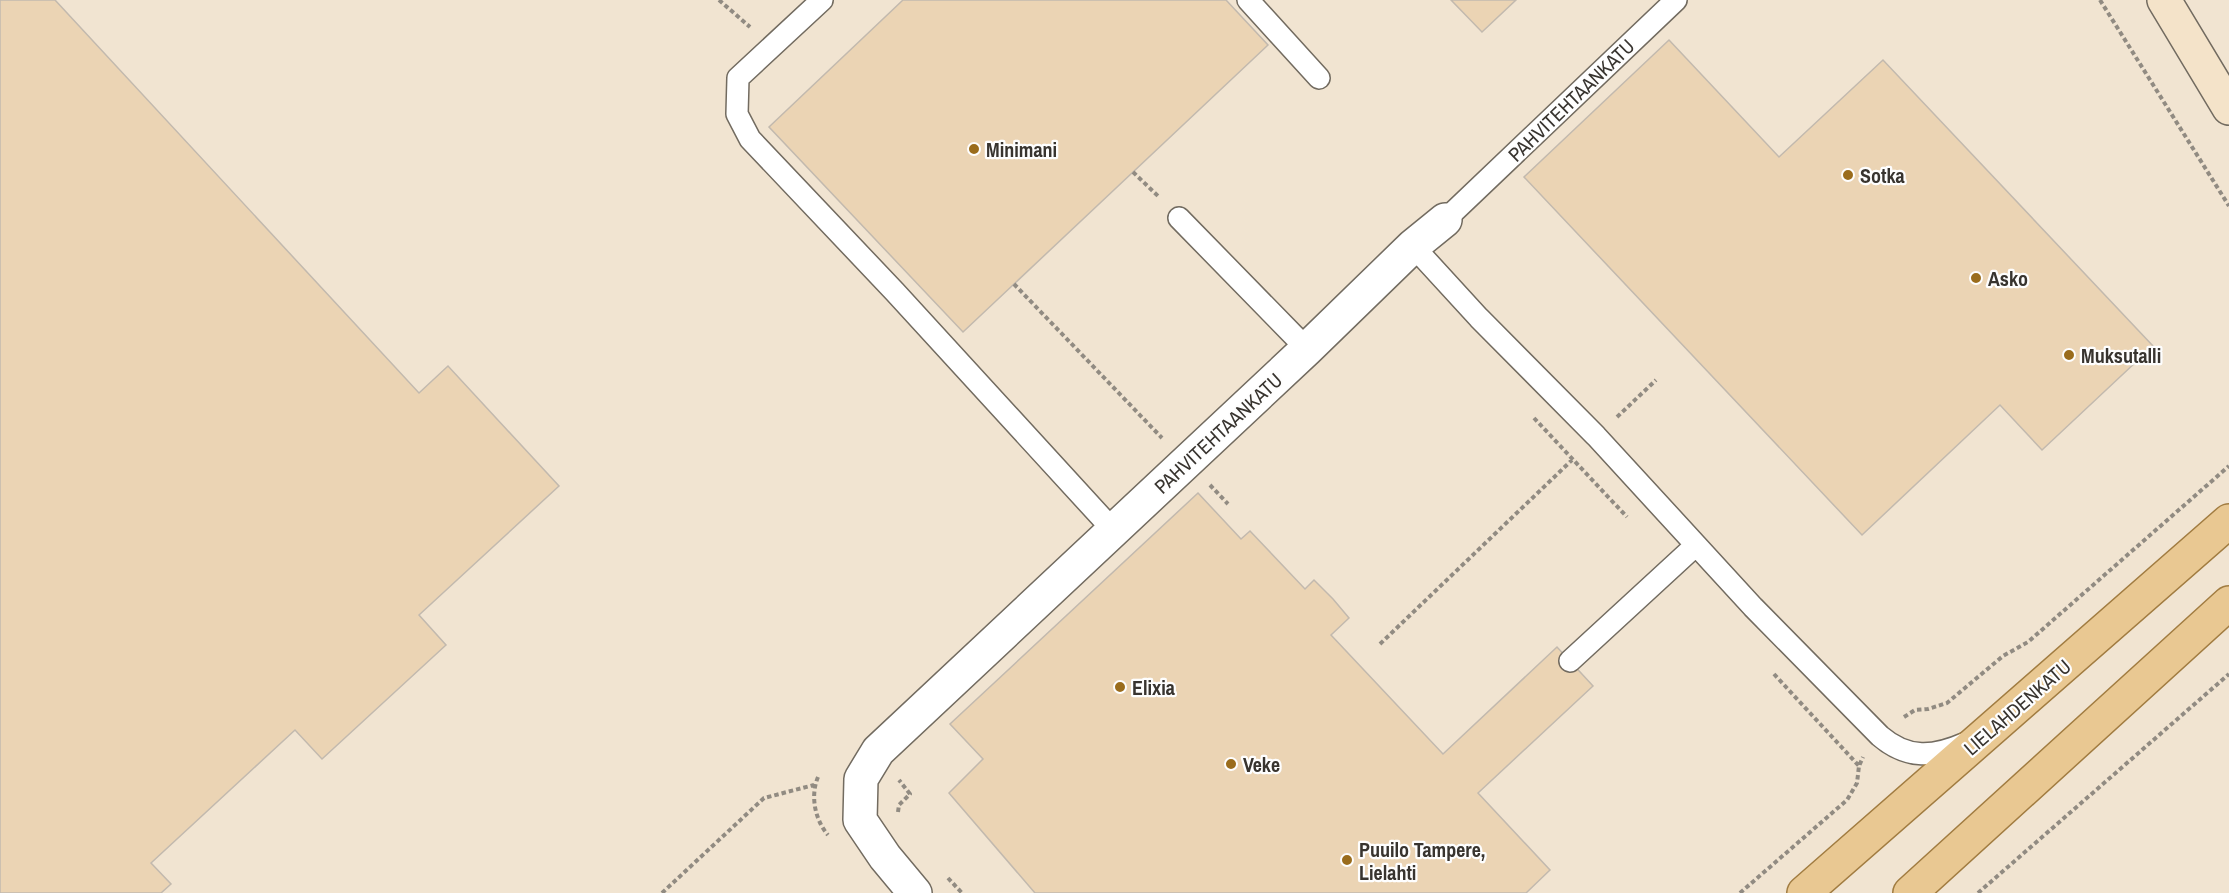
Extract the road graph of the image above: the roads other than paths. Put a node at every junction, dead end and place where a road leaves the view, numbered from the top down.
1 (822, 0) edge
2 (1248, 0) edge
3 (1676, 0) edge
4 (2164, 0) edge
5 (1319, 78) dead end
6 (2229, 108) edge
7 (1179, 218) road end
8 (1444, 220) joint
9 (1413, 246) junction
10 (1307, 349) junction
11 (2229, 521) edge
12 (1113, 530) junction
13 (1695, 546) junction
14 (2229, 603) edge
15 (1570, 661) dead end
16 (1986, 735) junction
17 (915, 893) edge
18 (1804, 893) edge
19 (1910, 893) edge

1 - 12 lane
2 - 5 lane
3 - 8 lane, PAHVITEHTAANKATU
4 - 6 main road
7 - 10 lane
8 - 9 street, PAHVITEHTAANKATU
9 - 10 street, PAHVITEHTAANKATU
9 - 13 lane
10 - 12 street, PAHVITEHTAANKATU
11 - 16 main road, LIELAHDENKATU
12 - 17 street, PAHVITEHTAANKATU
13 - 15 lane
13 - 16 lane
14 - 19 main road
16 - 18 main road, LIELAHDENKATU

